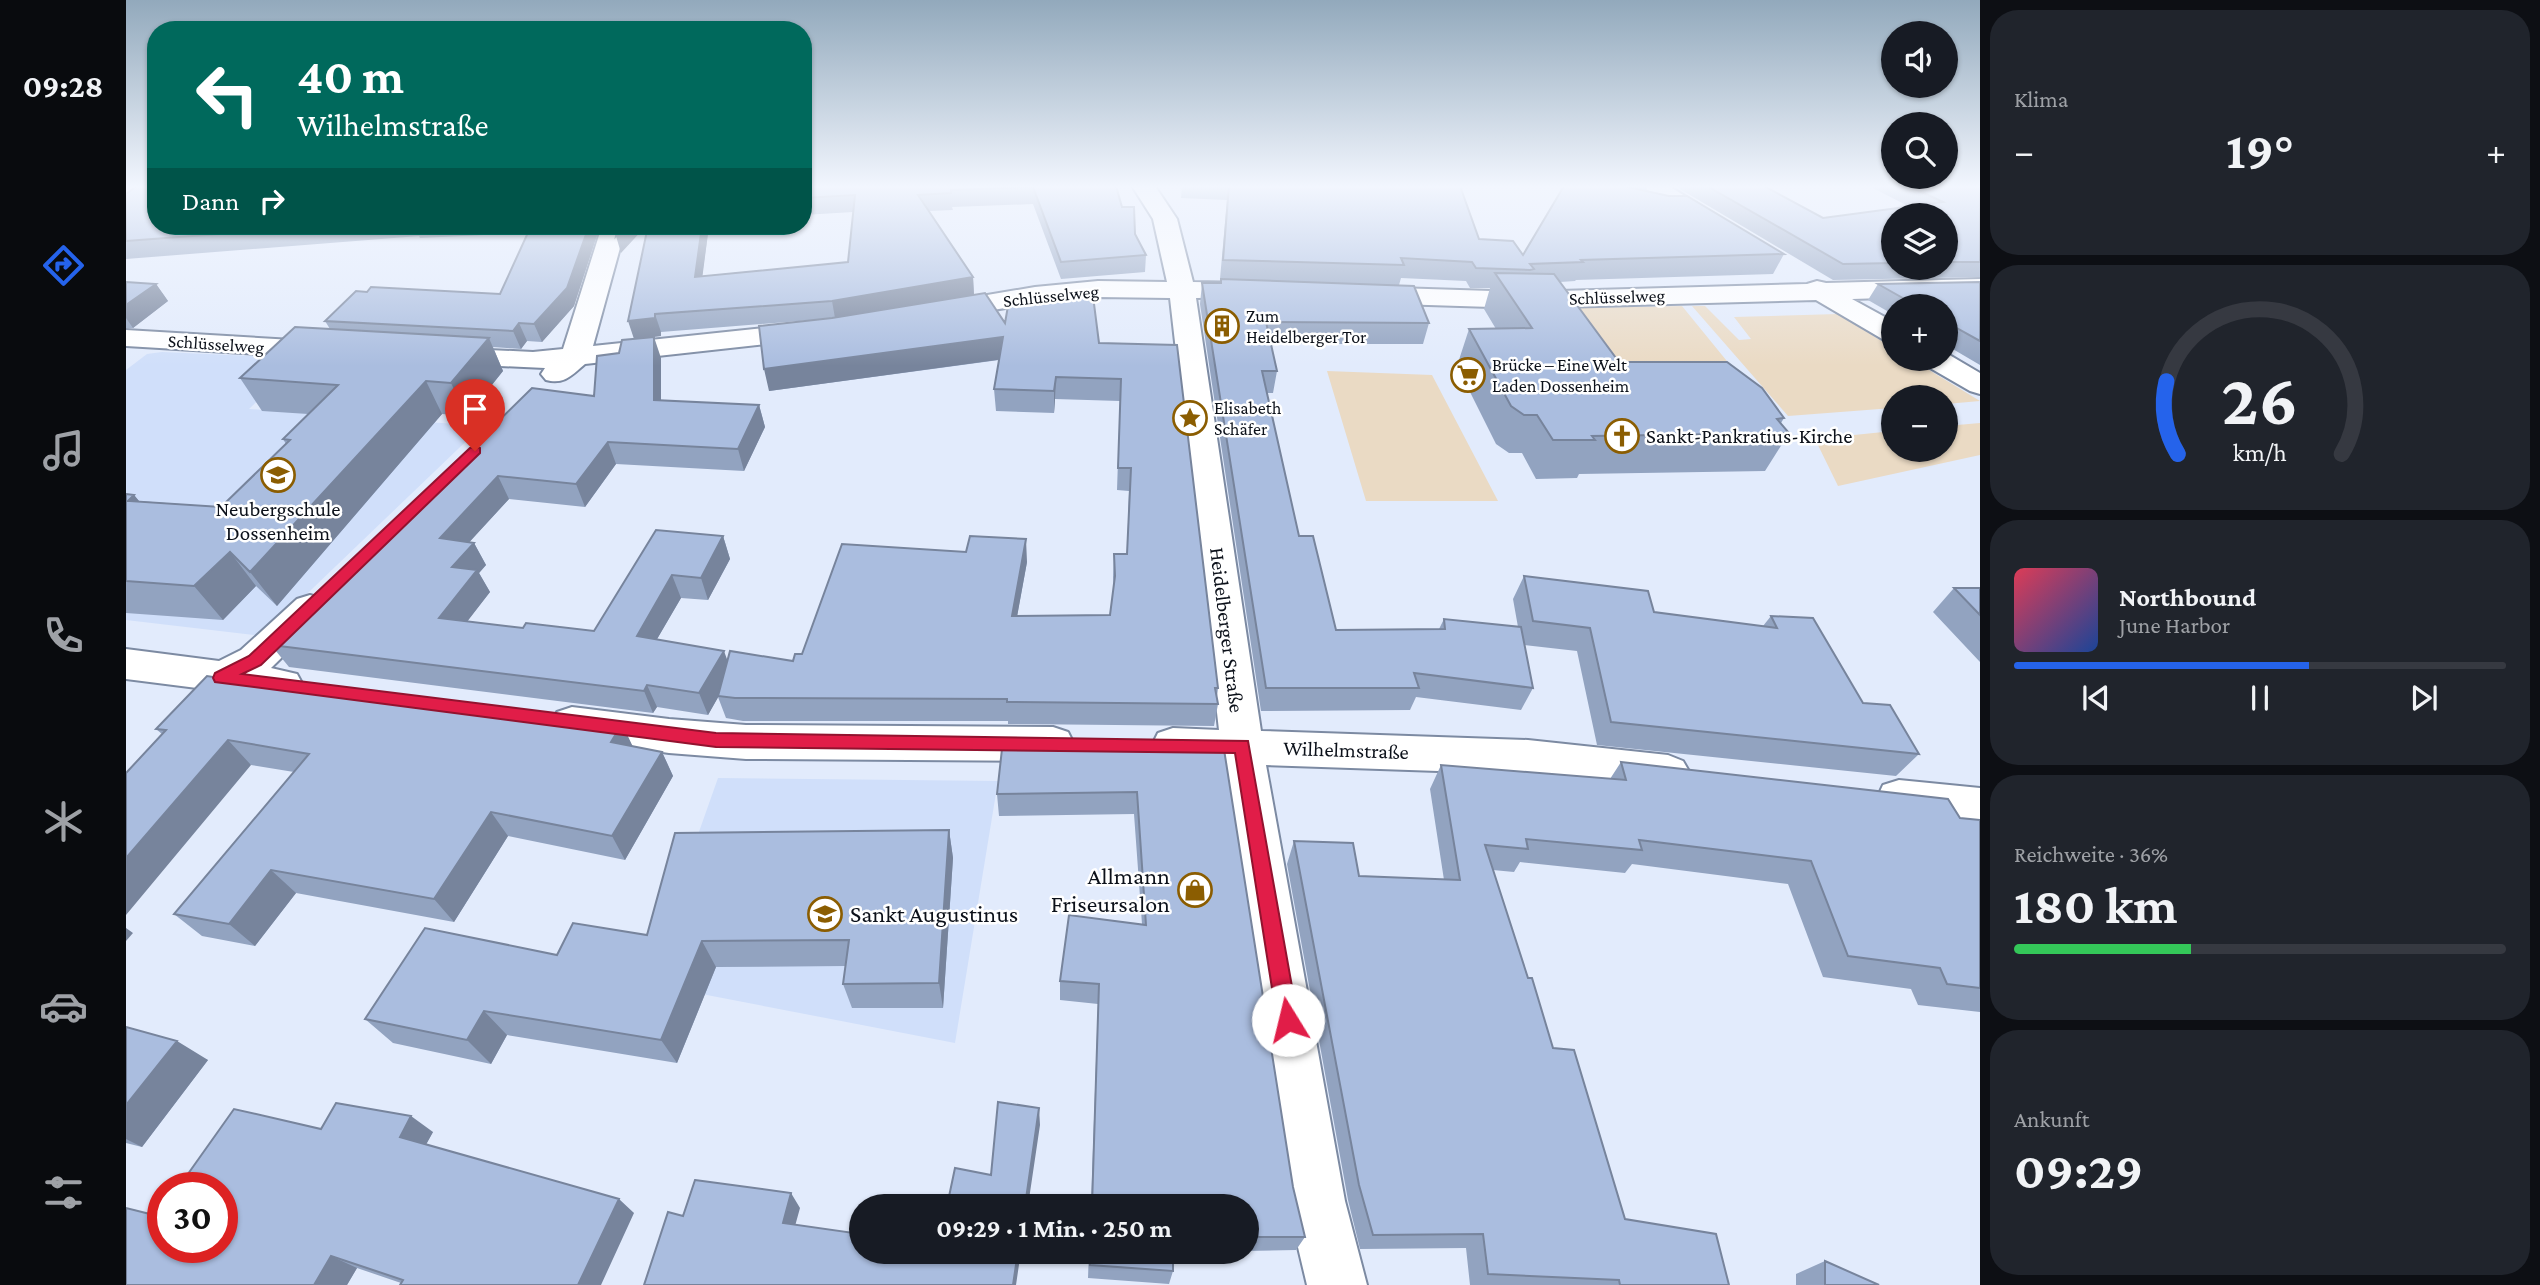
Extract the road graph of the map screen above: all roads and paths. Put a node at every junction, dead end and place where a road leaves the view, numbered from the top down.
1 (608, 246) edge
2 (1172, 246) edge
3 (1785, 269) dead end
4 (1980, 287) edge
5 (1182, 289) junction
6 (1819, 290) junction
7 (1283, 292) edge
8 (1334, 294) edge
9 (915, 315) edge
10 (1881, 326) edge
11 (835, 329) edge
12 (128, 340) edge
13 (356, 352) edge
14 (425, 356) edge
15 (575, 358) junction
16 (1956, 371) edge
17 (1980, 385) edge
18 (535, 394) edge
19 (335, 584) edge
20 (126, 664) edge
21 (221, 678) junction
22 (314, 689) edge
23 (192, 708) edge
24 (533, 718) edge
25 (1091, 745) edge
26 (1132, 745) edge
27 (1242, 746) junction
28 (1706, 777) edge
29 (1857, 794) edge
30 (1980, 807) edge
31 (1337, 1285) edge

1 - 15 street
2 - 5 street, Heidelberger Straße
3 - 6 street
4 - 6 street, Schlüsselweg
5 - 7 street, Schlüsselweg
5 - 9 street, Schlüsselweg
5 - 27 street, Heidelberger Straße
6 - 8 street, Schlüsselweg
6 - 10 street
11 - 15 street
12 - 13 street, Schlüsselweg
14 - 15 street
15 - 18 street
16 - 17 street
19 - 21 street
20 - 21 street
21 - 22 street
21 - 23 street
24 - 25 street
26 - 27 street, Wilhelmstraße
27 - 28 street, Wilhelmstraße
27 - 31 street, Heidelberger Straße
29 - 30 street

